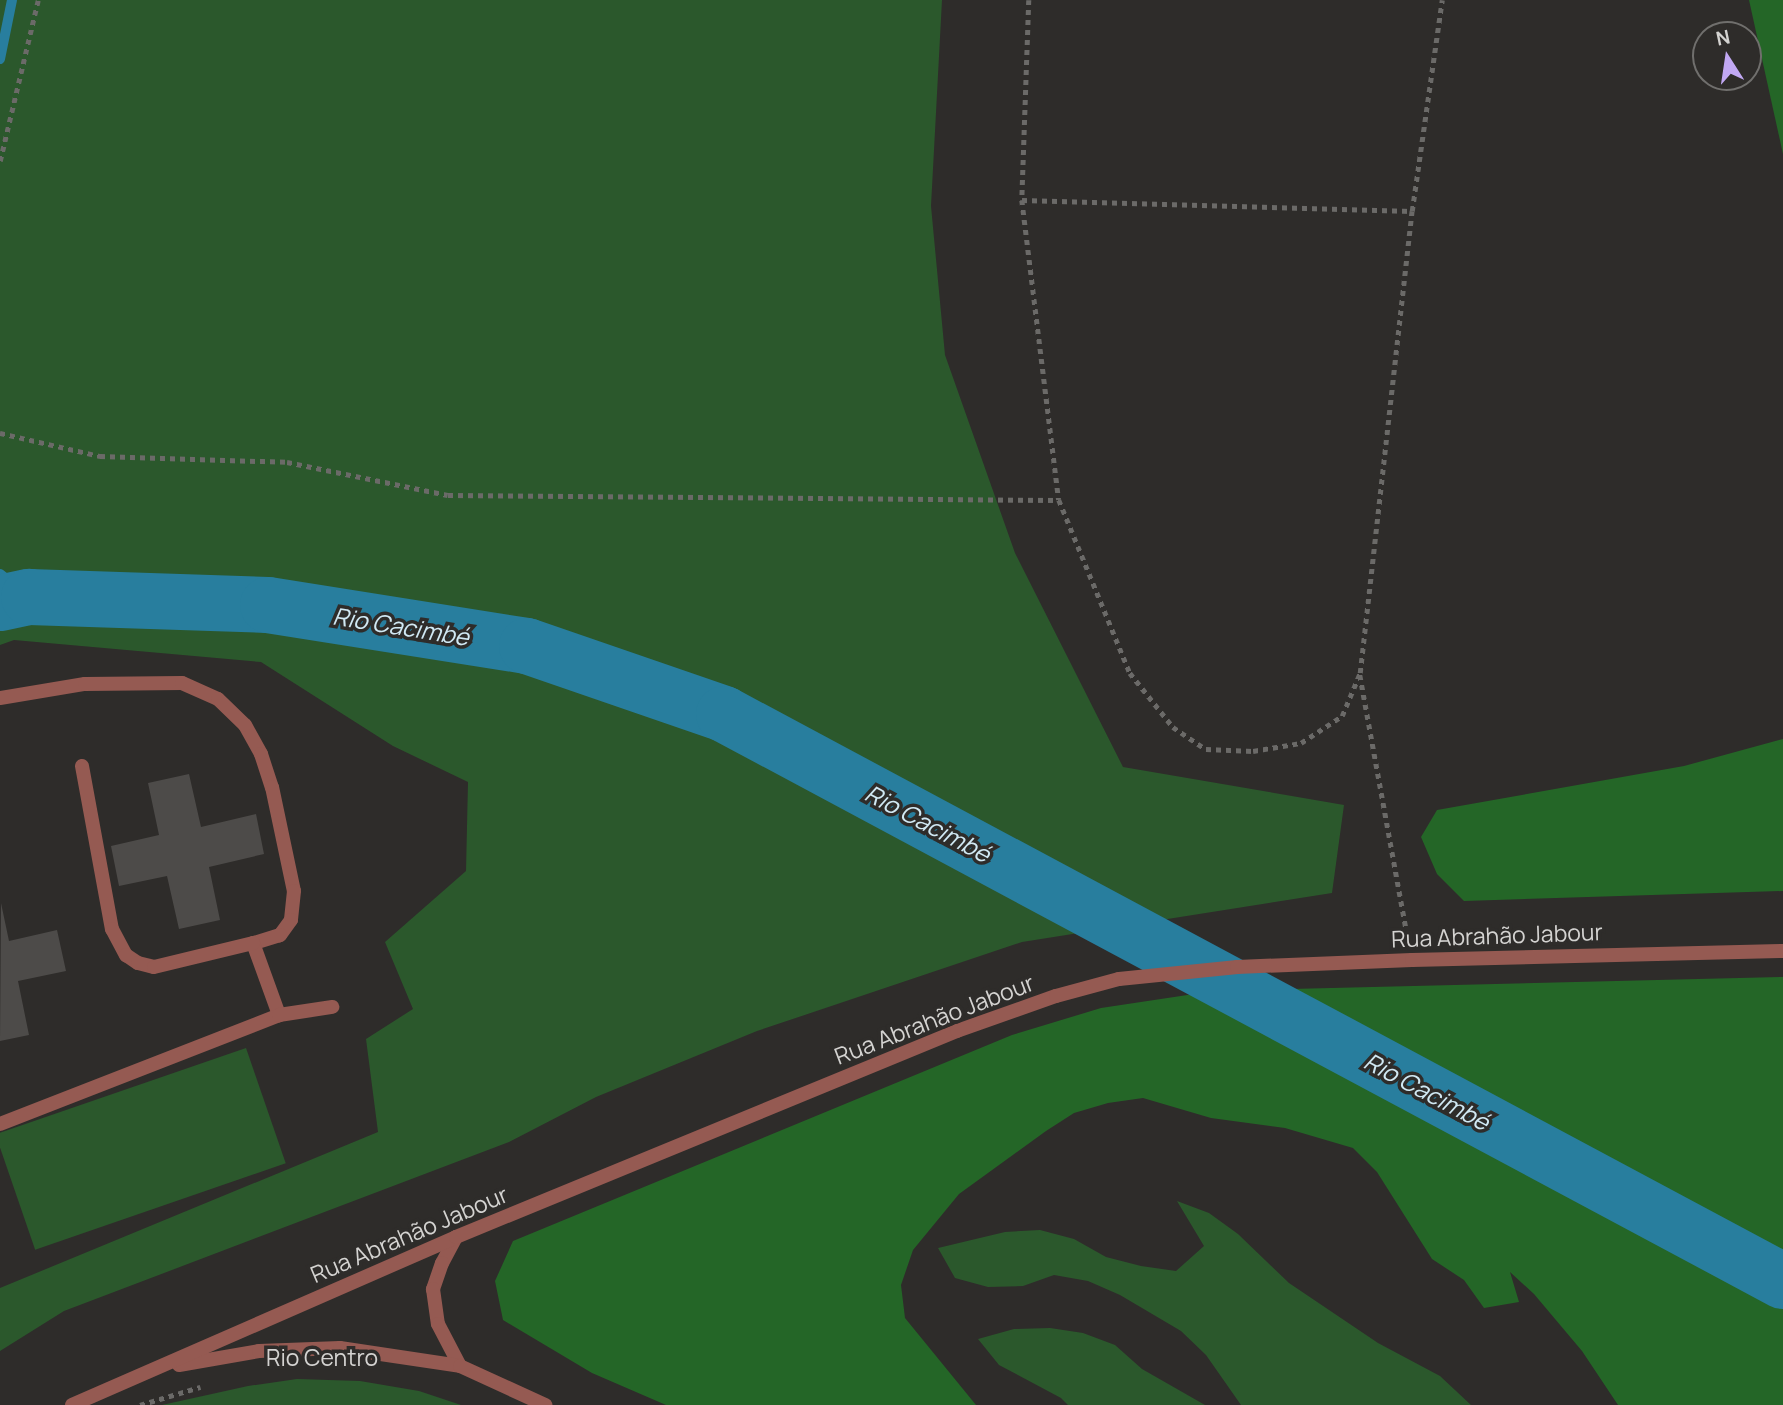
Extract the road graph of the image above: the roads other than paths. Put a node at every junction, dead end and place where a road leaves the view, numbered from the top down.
1 (0, 698) edge
2 (82, 766) dead end
3 (253, 943) junction
4 (1783, 951) edge
5 (332, 1007) dead end
6 (279, 1016) junction
7 (0, 1124) edge
8 (456, 1237) junction
9 (460, 1366) junction
10 (156, 1369) junction
11 (72, 1405) edge
12 (545, 1405) edge

1 - 3 street
2 - 3 street
3 - 6 street
4 - 8 street, Rua Abrahão Jabour
5 - 6 street
6 - 7 street
8 - 9 street
8 - 10 street, Rua Abrahão Jabour
9 - 10 street, Rua Abrahão Jabour
9 - 12 street, Rua Abrahão Jabour
10 - 11 street, Rua Abrahão Jabour

